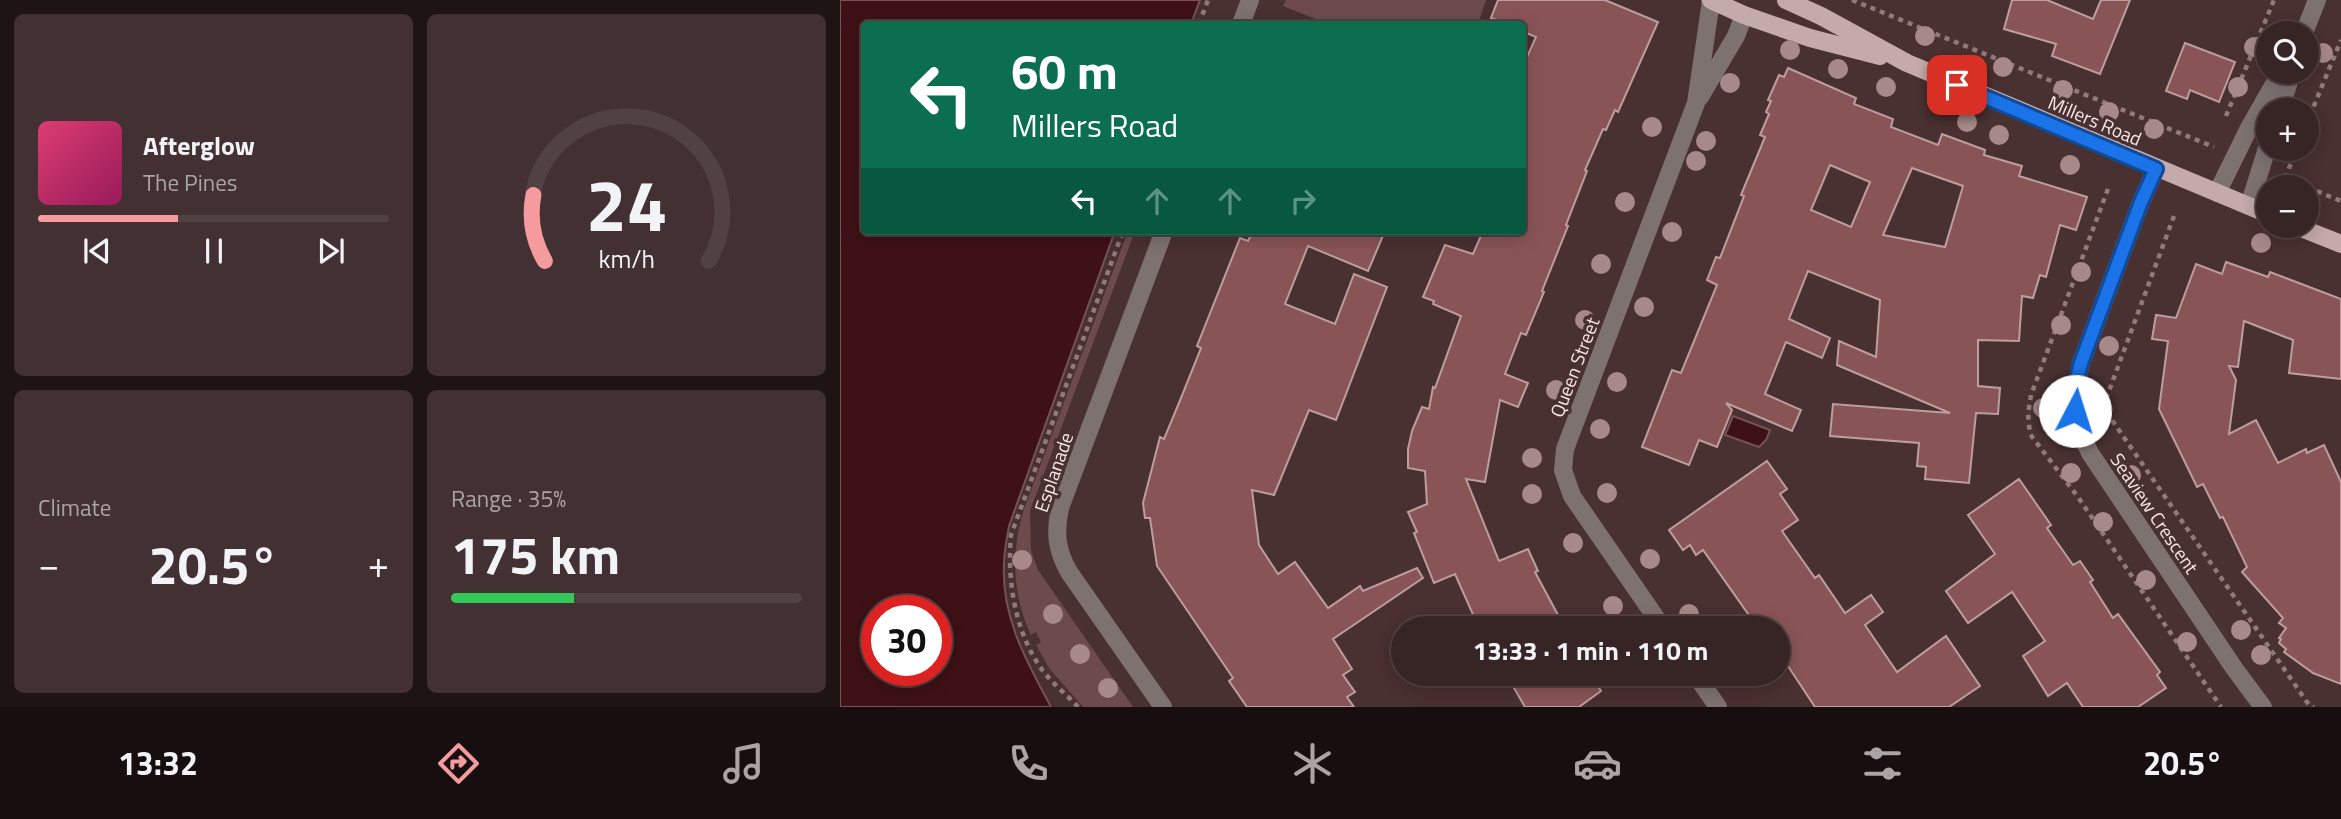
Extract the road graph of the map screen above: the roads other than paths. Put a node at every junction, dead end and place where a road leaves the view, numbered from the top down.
1 (1250, 0) edge
2 (1711, 0) edge
3 (1786, 0) edge
4 (2317, 0) edge
5 (1742, 7) edge
6 (1242, 21) edge
7 (2309, 21) edge
8 (1907, 64) junction
9 (2274, 84) edge
10 (1696, 103) junction
11 (2262, 161) edge
12 (2156, 169) junction
13 (2217, 193) junction
14 (2249, 206) junction
15 (2256, 209) edge
16 (1162, 235) edge
17 (2319, 235) edge
18 (2341, 244) edge
19 (1655, 616) edge
20 (1703, 686) edge
21 (1163, 707) edge
22 (1718, 707) edge
23 (2263, 707) edge

1 - 6 street
2 - 5 main road, Millers Road
2 - 10 street, Queen Street
3 - 8 main road, Millers Road
4 - 7 street
5 - 8 main road, Millers Road
5 - 10 street, Queen Street
8 - 12 main road, Millers Road
9 - 13 street
10 - 19 street, Queen Street
11 - 14 street
12 - 13 main road, Millers Road
12 - 23 street, Seaview Crescent
13 - 14 main road, Millers Road
14 - 15 main road, Millers Road
16 - 21 street, Esplanade
17 - 18 main road
20 - 22 street

